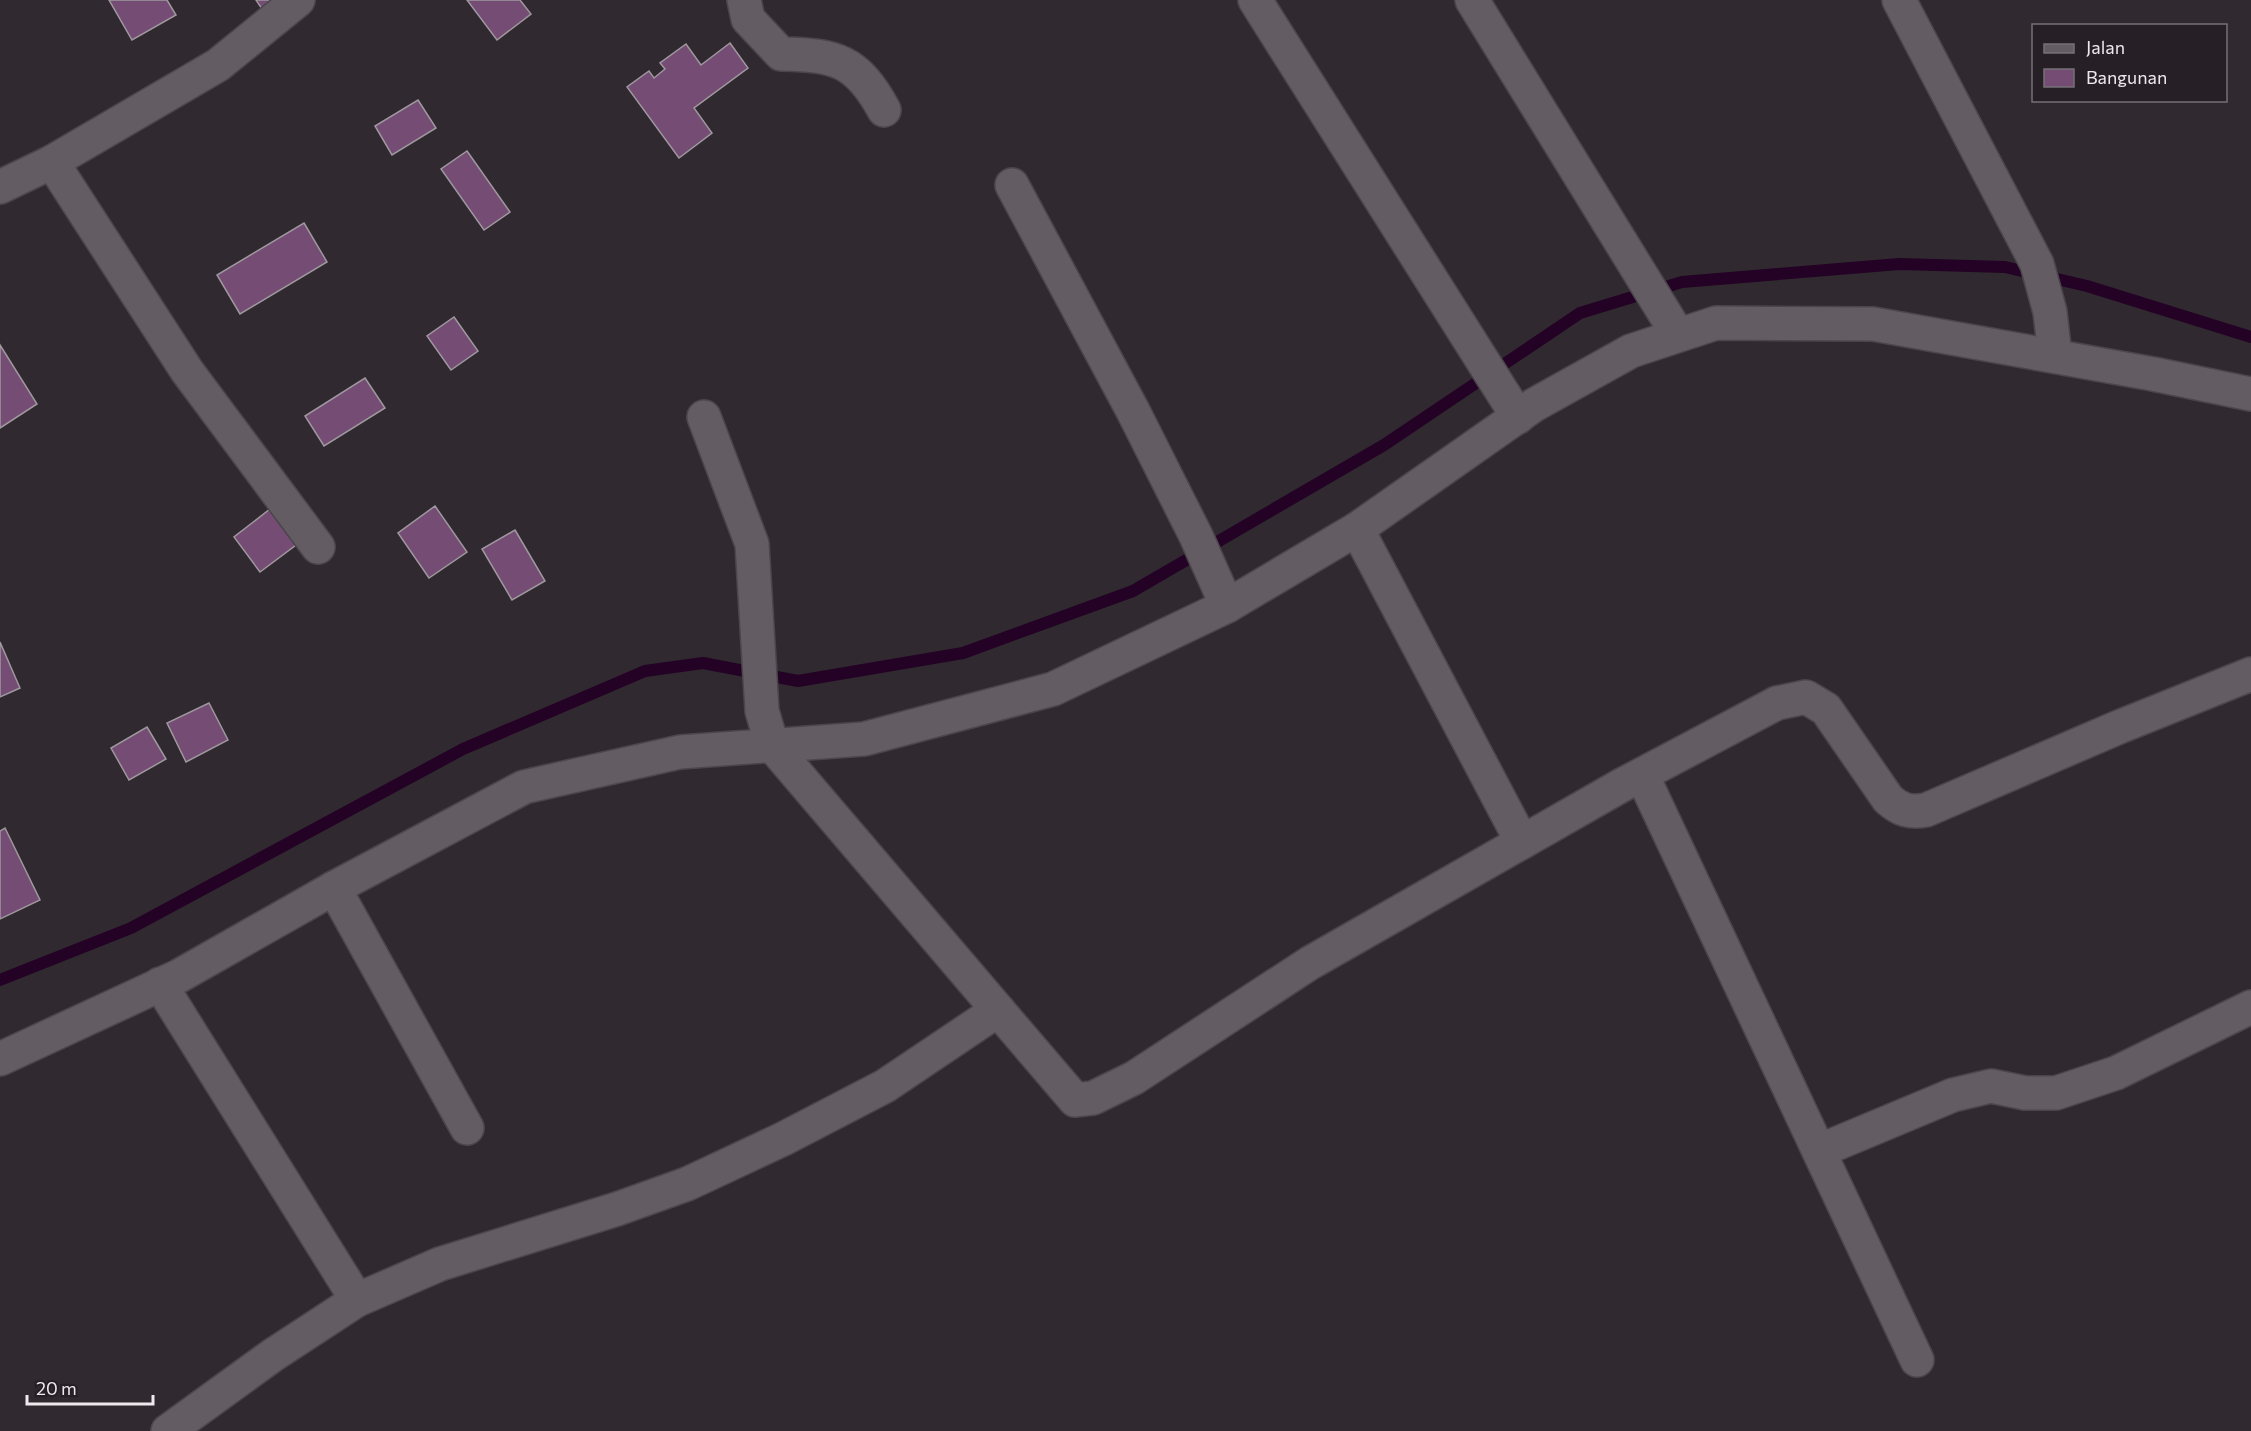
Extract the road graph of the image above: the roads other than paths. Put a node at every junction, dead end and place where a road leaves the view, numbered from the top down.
1 (298, 0) edge
2 (744, 0) edge
3 (1255, 0) edge
4 (1472, 0) edge
5 (1899, 0) edge
6 (884, 110) dead end
7 (52, 162) junction
8 (1012, 185) dead end
9 (0, 187) edge
10 (1678, 335) junction
11 (2055, 356) junction
12 (2251, 394) edge
13 (704, 417) dead end
14 (1518, 417) junction
15 (1358, 529) junction
16 (318, 547) dead end
17 (1227, 606) junction
18 (2251, 674) edge
19 (772, 745) junction
20 (1642, 775) junction
21 (1522, 842) junction
22 (334, 888) junction
23 (160, 984) junction
24 (2251, 1006) edge
25 (998, 1010) junction
26 (0, 1059) edge
27 (467, 1128) dead end
28 (1819, 1151) junction
29 (357, 1300) junction
30 (1917, 1359) dead end
31 (168, 1431) edge

1 - 7 street
2 - 6 street
3 - 14 street
4 - 10 street
5 - 11 street
7 - 9 street
7 - 16 street
8 - 17 street
10 - 11 street
10 - 14 street
11 - 12 street
13 - 19 street
14 - 15 street
15 - 17 street
15 - 21 street
17 - 19 street
18 - 20 street
19 - 22 street
19 - 25 street
20 - 21 street
20 - 28 street
21 - 25 street
22 - 23 street
22 - 27 street
23 - 26 street
23 - 29 street
24 - 28 street
25 - 29 street
28 - 30 street
29 - 31 street

